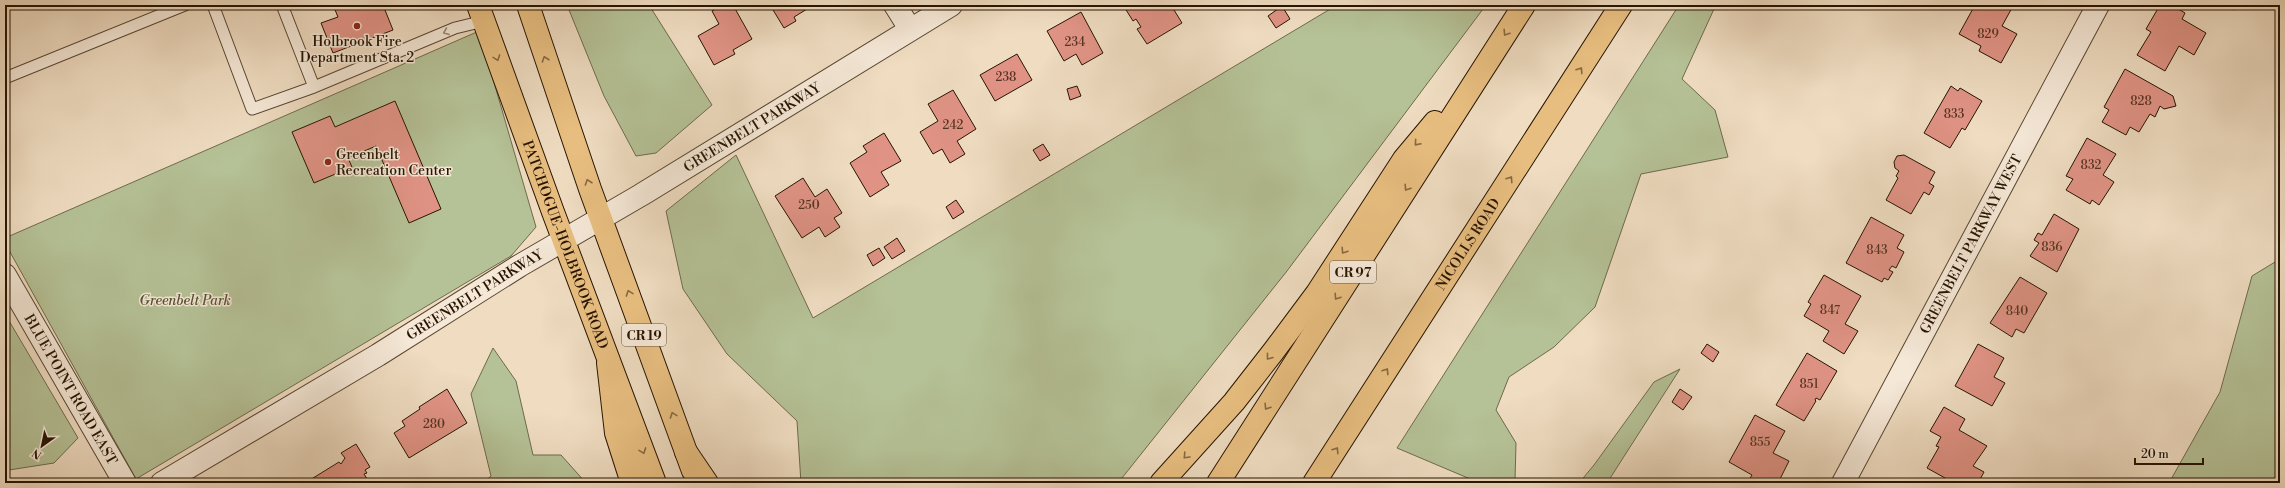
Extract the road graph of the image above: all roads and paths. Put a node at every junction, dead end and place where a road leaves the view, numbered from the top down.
1 (185, 5) edge
2 (213, 5) edge
3 (282, 5) edge
4 (528, 5) edge
5 (895, 5) edge
6 (951, 5) edge
7 (1524, 5) edge
8 (1621, 5) edge
9 (2098, 5) edge
10 (481, 13) edge
11 (910, 30) junction
12 (1488, 60) junction
13 (5, 78) edge
14 (314, 87) junction
15 (602, 218) junction
16 (563, 240) junction
17 (5, 274) edge
18 (608, 363) junction
19 (686, 452) junction
20 (125, 483) edge
21 (162, 483) edge
22 (632, 483) edge
23 (655, 483) edge
24 (698, 483) edge
25 (707, 483) edge
26 (1161, 483) edge
27 (1218, 483) edge
28 (1314, 483) edge
29 (1843, 483) edge

1 - 13 lane
2 - 14 lane
3 - 14 lane
15 -> 4 main road, CR 19
5 - 11 street
6 - 11 street, GREENBELT PARKWAY
7 -> 12 main road, CR 97
28 -> 8 main road, NICOLLS ROAD
9 - 29 street, GREENBELT PARKWAY WEST
10 -> 14 lane
10 -> 16 main road, PATCHOGUE-HOLBROOK ROAD / CR 19
11 - 15 street, GREENBELT PARKWAY
12 -> 26 main road
12 -> 27 main road, CR 97
15 - 16 street, GREENBELT PARKWAY
19 -> 15 main road, CR 19
16 - 18 main road, PATCHOGUE-HOLBROOK ROAD / CR 19
16 - 21 street, GREENBELT PARKWAY
17 - 20 street, BLUE POINT ROAD EAST
18 - 22 main road
18 -> 23 main road, PATCHOGUE-HOLBROOK ROAD / CR 19
19 - 24 main road, CR 19
19 - 25 main road

